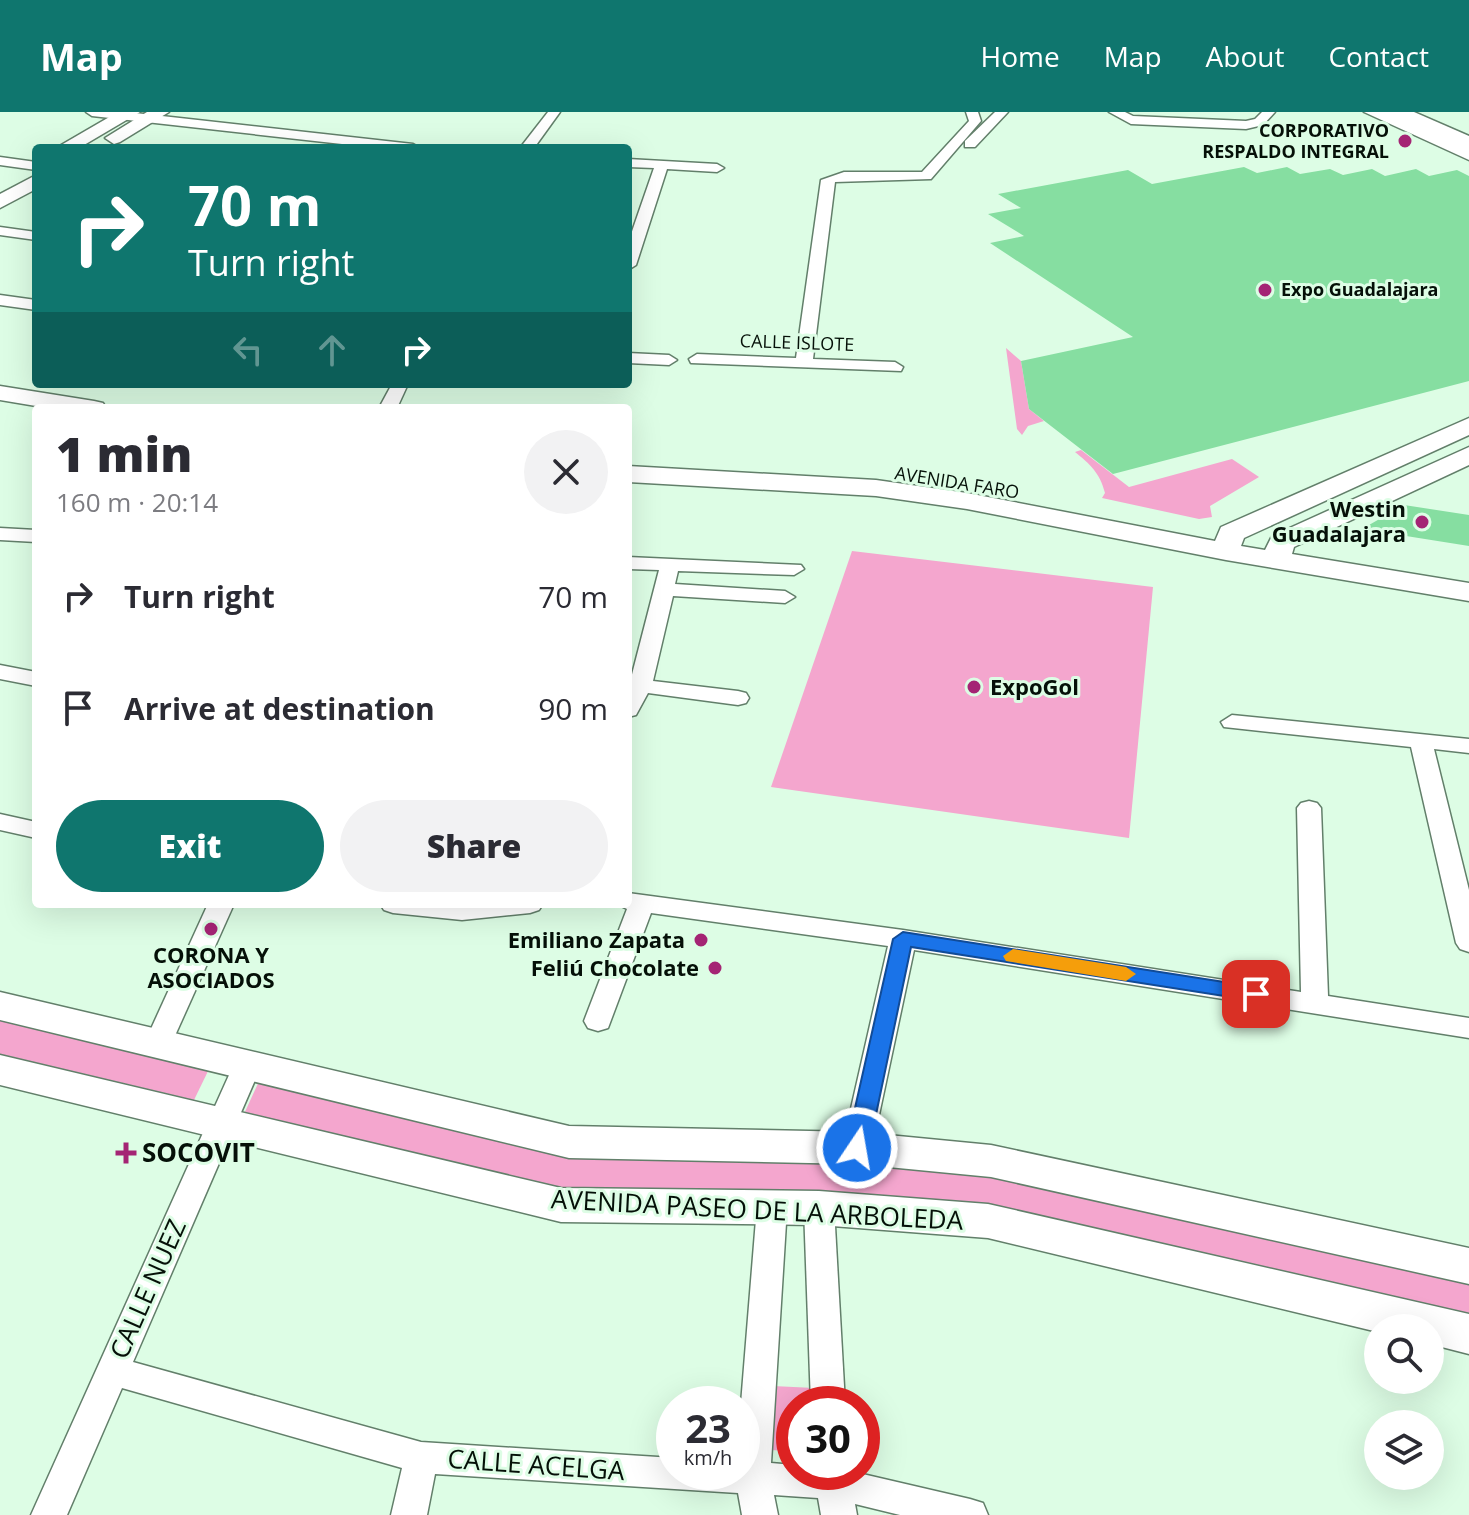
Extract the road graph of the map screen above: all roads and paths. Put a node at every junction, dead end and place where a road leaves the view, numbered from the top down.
1 (92, 112) edge
2 (554, 112) edge
3 (972, 112) edge
4 (1002, 112) edge
5 (1115, 112) edge
6 (1269, 112) edge
7 (1373, 112) edge
8 (1397, 112) edge
9 (1423, 112) edge
10 (141, 115) edge
11 (1469, 132) edge
12 (1469, 143) edge
13 (74, 144) edge
14 (101, 144) edge
15 (380, 144) edge
16 (530, 144) edge
17 (1469, 154) edge
18 (944, 158) junction
19 (0, 161) edge
20 (632, 163) edge
21 (662, 165) junction
22 (32, 168) edge
23 (717, 168) dead end
24 (32, 170) edge
25 (32, 172) edge
26 (0, 184) edge
27 (0, 202) edge
28 (0, 231) edge
29 (32, 235) edge
30 (632, 253) edge
31 (0, 300) edge
32 (32, 304) edge
33 (632, 358) edge
34 (697, 359) dead end
35 (669, 360) dead end
36 (804, 364) junction
37 (895, 367) dead end
38 (0, 393) edge
39 (69, 404) edge
40 (0, 414) edge
41 (32, 419) edge
42 (1469, 426) edge
43 (1469, 455) edge
44 (632, 456) edge
45 (1379, 468) junction
46 (632, 474) edge
47 (1358, 507) junction
48 (0, 534) edge
49 (32, 536) edge
50 (1229, 542) junction
51 (1279, 551) junction
52 (632, 563) edge
53 (670, 564) junction
54 (794, 569) dead end
55 (1469, 573) edge
56 (664, 589) junction
57 (1469, 592) edge
58 (785, 597) dead end
59 (0, 672) edge
60 (32, 678) edge
61 (641, 686) junction
62 (738, 698) dead end
63 (632, 703) edge
64 (1232, 722) dead end
65 (1421, 741) junction
66 (1469, 746) edge
67 (1309, 808) dead end
68 (0, 822) edge
69 (32, 829) edge
70 (635, 902) edge
71 (219, 908) edge
72 (432, 908) edge
73 (491, 908) edge
74 (903, 939) junction
75 (1469, 943) edge
76 (1315, 1003) junction
77 (0, 1006) edge
78 (598, 1021) dead end
79 (1469, 1028) edge
80 (159, 1042) junction
81 (248, 1064) junction
82 (0, 1070) edge
83 (222, 1123) junction
84 (857, 1148) junction
85 (772, 1207) junction
86 (819, 1208) junction
87 (1469, 1266) edge
88 (1469, 1334) edge
89 (111, 1370) junction
90 (759, 1386) edge
91 (827, 1386) edge
92 (421, 1458) junction
93 (656, 1472) edge
94 (755, 1490) edge
95 (834, 1490) edge
96 (49, 1515) edge
97 (409, 1515) edge
98 (760, 1515) edge
99 (970, 1515) edge

1 - 10 street
2 - 16 street
3 - 18 street
4 - 18 street
5 - 6 street
7 - 17 street
8 - 12 main road
9 - 11 street
10 - 13 street
10 - 14 street
10 - 15 street
18 - 36 street
19 - 22 street
20 - 21 street
21 - 23 street
21 - 30 street
24 - 26 street
25 - 27 street
28 - 29 street
31 - 32 street
33 - 35 street
34 - 36 street, CALLE ISLOTE
36 - 37 street, CALLE ISLOTE
38 - 39 street
40 - 41 street
42 - 45 street
43 - 47 street
44 - 50 street, AVENIDA FARO
45 - 47 street
45 - 50 street
46 - 50 street, AVENIDA FARO
47 - 51 street
48 - 49 street
50 - 51 street, AVENIDA FARO
51 - 55 street
51 - 57 street
52 - 53 street
53 - 54 street
53 - 56 street
56 - 58 street
56 - 61 street
59 - 60 street
61 - 62 street
61 - 63 street
64 - 65 street
65 - 66 street
65 - 75 street
67 - 76 street
68 - 69 street
70 - 74 street
70 - 78 street
71 - 80 street
72 - 73 street
74 - 76 street
74 - 84 street
76 - 79 street
77 - 80 street
80 - 81 street
81 - 83 street, CALLE NUEZ
81 - 84 street
82 - 83 street, AVENIDA PASEO DE LA ARBOLEDA
83 - 85 street, AVENIDA PASEO DE LA ARBOLEDA
83 - 89 street, CALLE NUEZ
84 - 87 street
85 - 86 street, AVENIDA PASEO DE LA ARBOLEDA
85 - 90 street
86 - 88 street, AVENIDA PASEO DE LA ARBOLEDA
86 - 91 street
89 - 92 street, CALLE ACELGA
89 - 96 street, CALLE NUEZ
92 - 93 street, CALLE ACELGA
92 - 97 street
94 - 98 street
95 - 99 street, CALLE ACELGA

